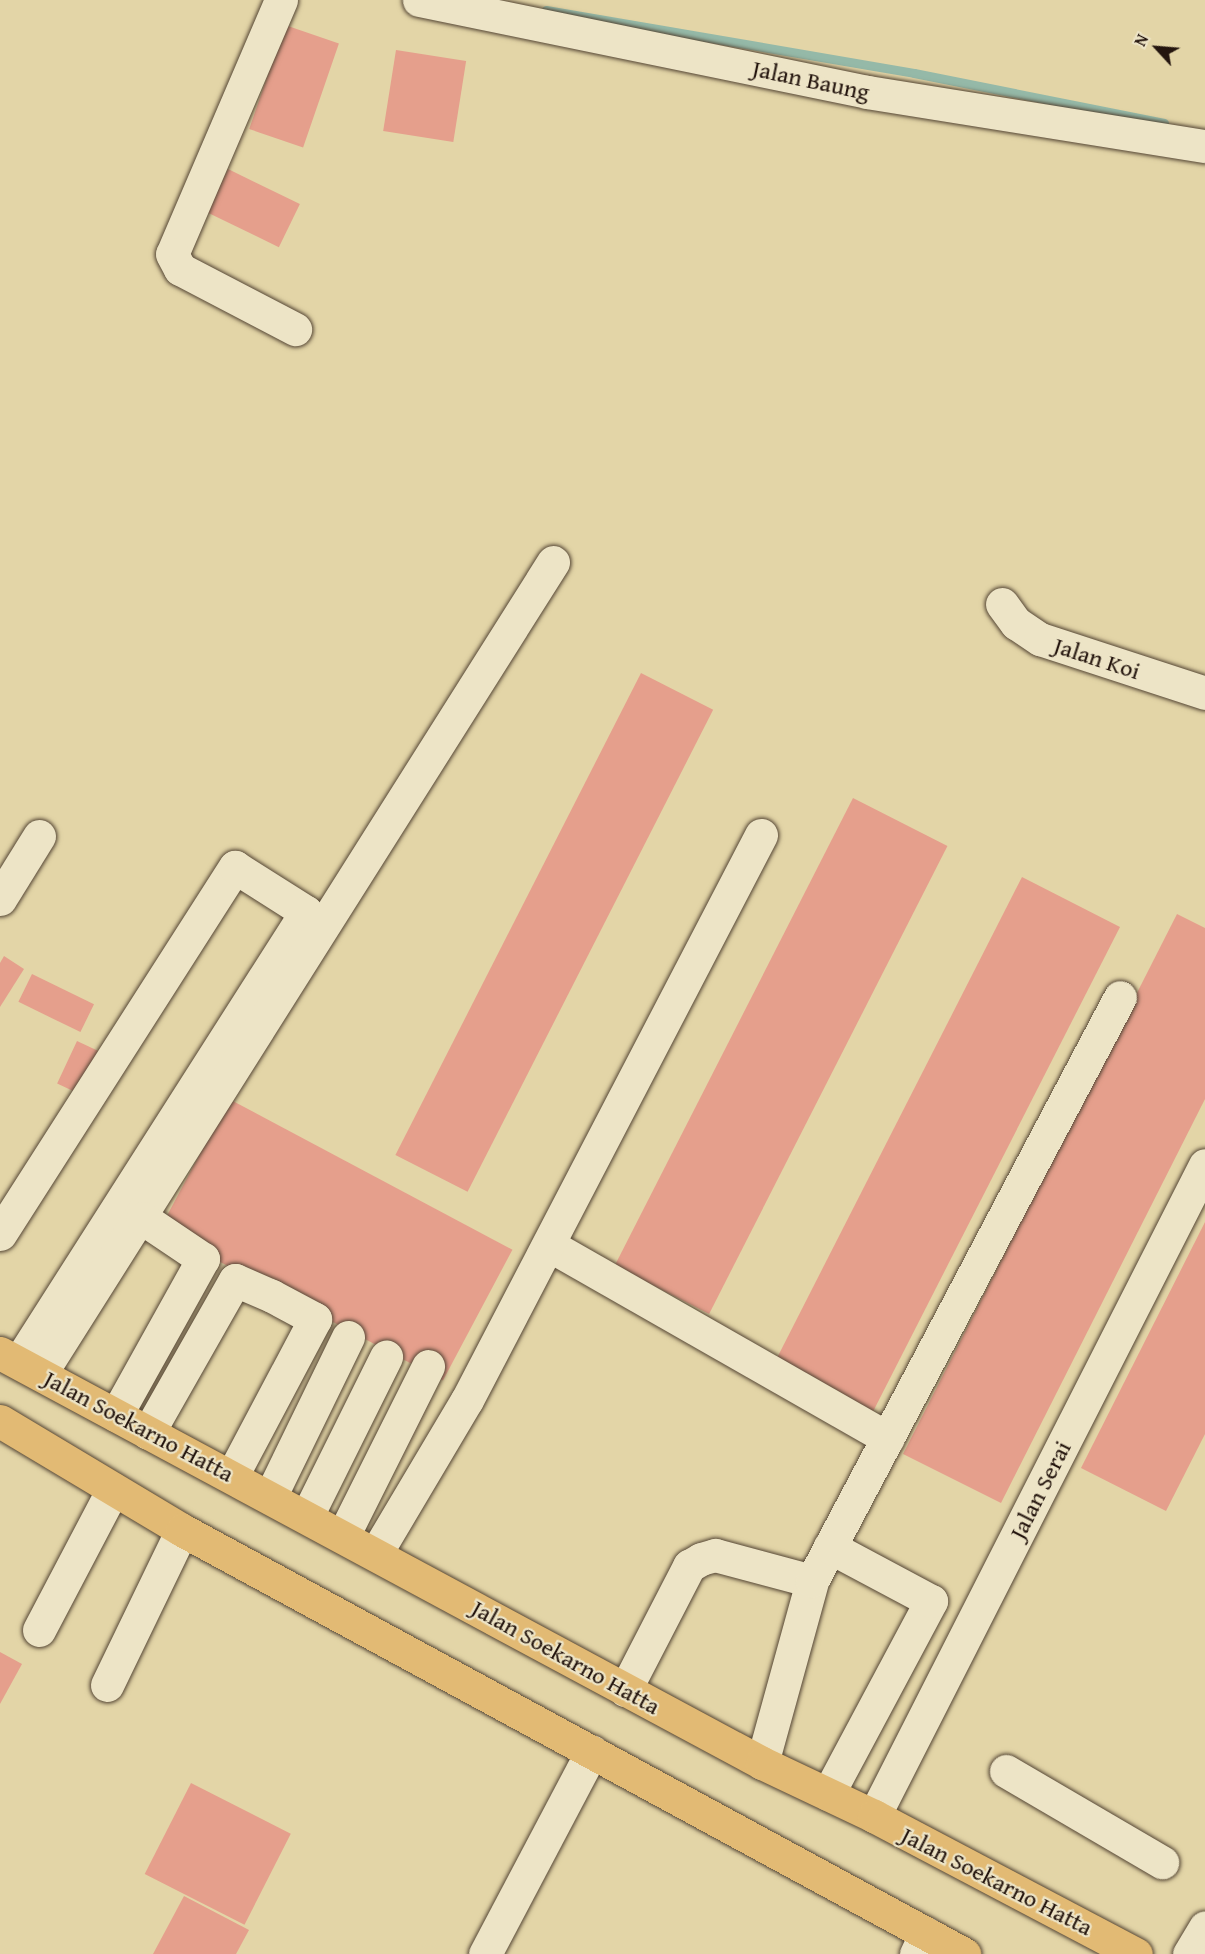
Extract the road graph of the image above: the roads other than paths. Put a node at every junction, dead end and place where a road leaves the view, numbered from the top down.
1 (281, 0) edge
2 (419, 0) edge
3 (476, 5) edge
4 (1205, 146) edge
5 (295, 329) dead end
6 (552, 562) dead end
7 (1002, 604) dead end
8 (1205, 693) edge
9 (761, 835) dead end
10 (39, 836) dead end
11 (0, 899) edge
12 (1120, 997) dead end
13 (1205, 1165) edge
14 (142, 1218) junction
15 (0, 1234) edge
16 (549, 1245) junction
17 (348, 1337) dead end
18 (386, 1357) dead end
19 (20, 1363) edge
20 (428, 1366) dead end
21 (116, 1415) junction
22 (0, 1421) edge
23 (148, 1433) junction
24 (888, 1438) junction
25 (231, 1476) junction
26 (113, 1489) junction
27 (270, 1497) junction
28 (306, 1516) junction
29 (182, 1530) junction
30 (343, 1536) junction
31 (830, 1547) junction
32 (376, 1553) junction
33 (812, 1581) junction
34 (39, 1629) dead end
35 (107, 1685) dead end
36 (625, 1690) junction
37 (592, 1751) junction
38 (762, 1763) junction
39 (1006, 1771) dead end
40 (828, 1794) junction
41 (874, 1816) junction
42 (1162, 1862) dead end
43 (1205, 1927) edge
44 (921, 1944) edge
45 (485, 1954) edge
46 (964, 1954) edge
47 (1136, 1954) edge
48 (1189, 1954) edge

1 - 5 street
2 - 3 street, Jalan Baung
3 - 4 street, Jalan Baung
6 - 14 street
7 - 8 street, Jalan Koi
9 - 16 street
10 - 11 street
12 - 24 street
13 - 41 street, Jalan Serai
14 - 19 street
14 - 21 street
15 - 19 street
16 - 24 street
16 - 32 street
17 - 27 street
18 - 28 street
19 - 21 main road, Jalan Soekarno Hatta
20 - 30 street
21 - 23 main road, Jalan Soekarno Hatta
22 - 26 main road
23 - 25 main road, Jalan Soekarno Hatta
23 - 25 street
24 - 31 street
25 - 27 main road, Jalan Soekarno Hatta
26 - 29 main road
26 - 34 street
27 - 28 main road, Jalan Soekarno Hatta
28 - 30 main road, Jalan Soekarno Hatta
29 - 35 street
29 - 37 main road
30 - 32 main road, Jalan Soekarno Hatta
31 - 33 street
31 - 40 street
32 - 36 main road, Jalan Soekarno Hatta
33 - 36 street
33 - 38 street
36 - 38 main road, Jalan Soekarno Hatta
37 - 44 main road
37 - 45 street
38 - 40 main road, Jalan Soekarno Hatta
39 - 42 street
40 - 41 main road, Jalan Soekarno Hatta
41 - 47 main road, Jalan Soekarno Hatta
43 - 48 street
44 - 46 main road

